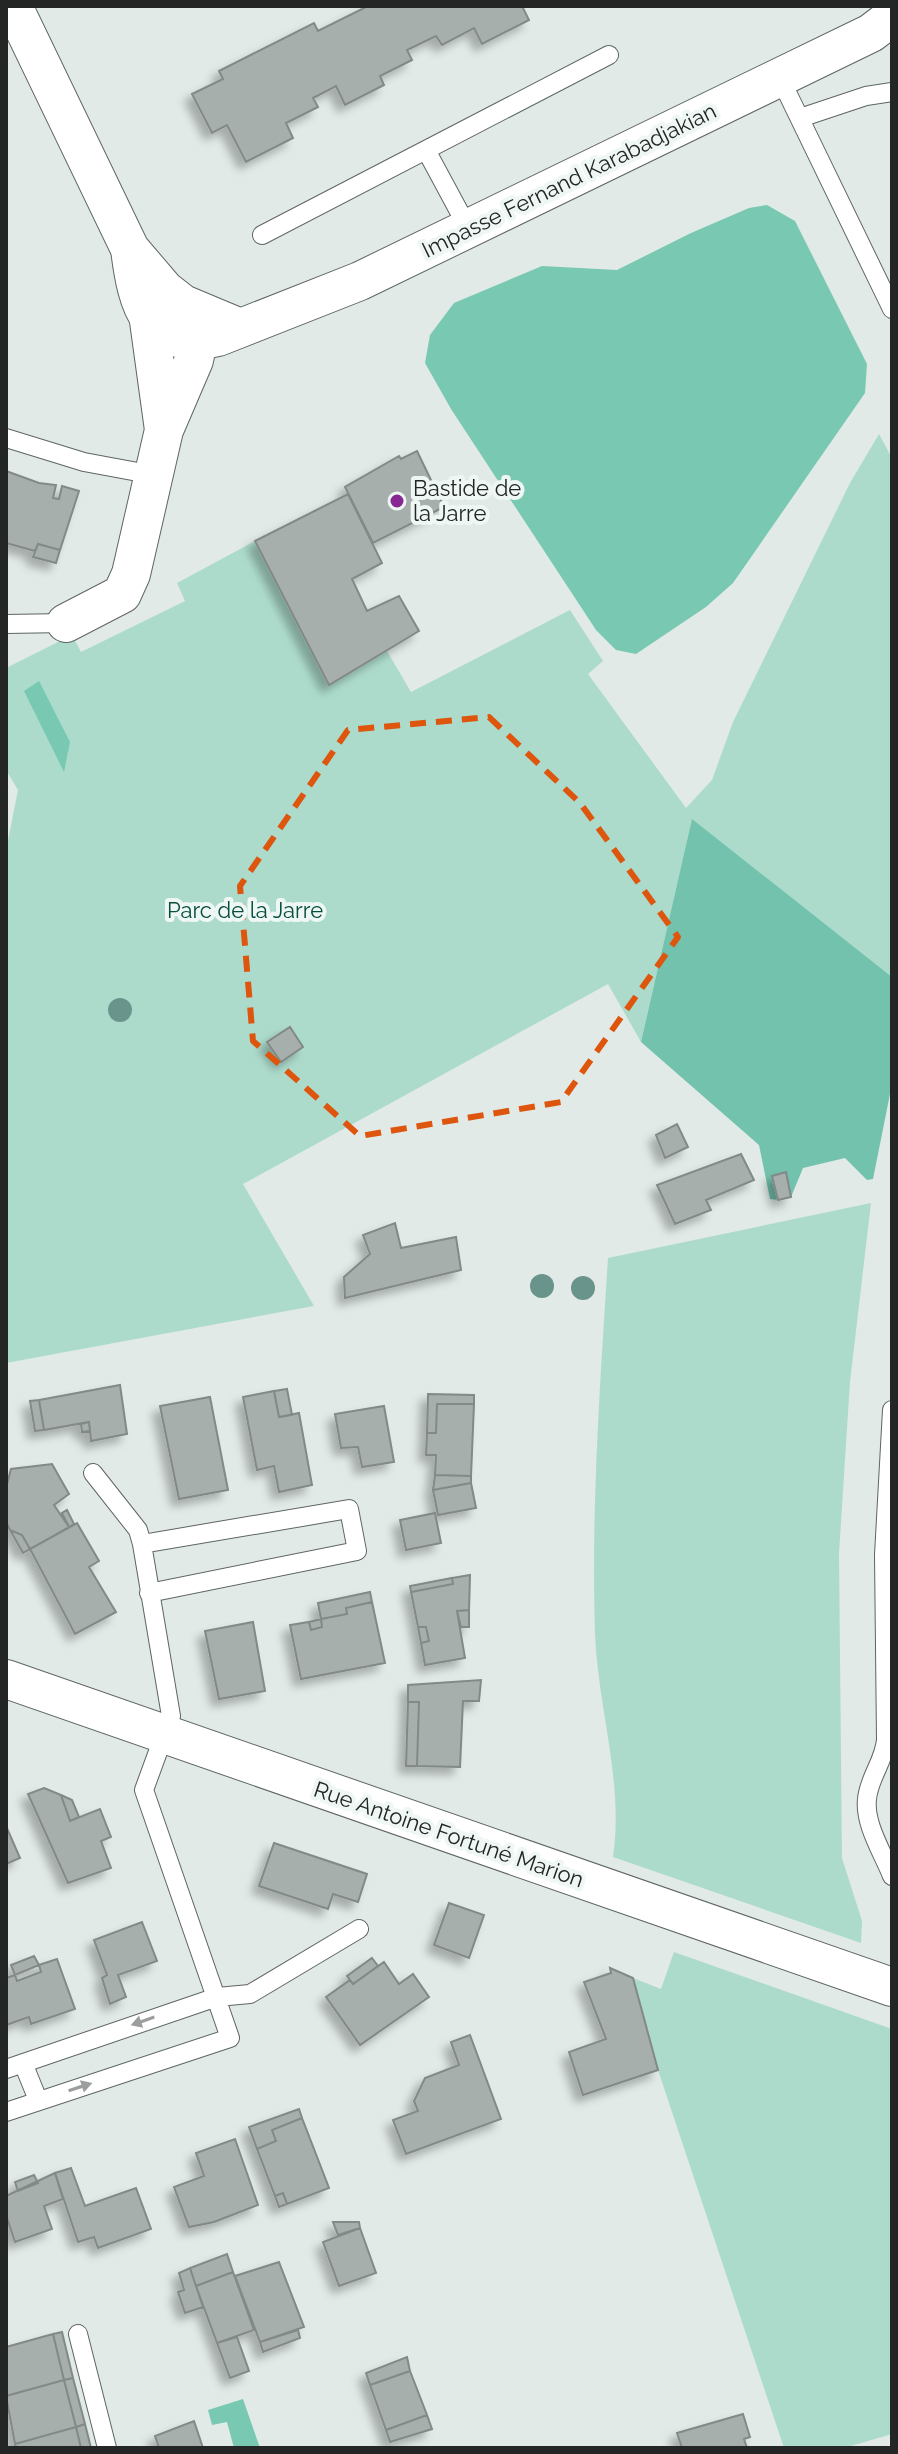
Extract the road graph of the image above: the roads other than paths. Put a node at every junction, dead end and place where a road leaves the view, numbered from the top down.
1 (13, 6) edge
2 (892, 17) edge
3 (609, 55) dead end
4 (780, 78) junction
5 (892, 92) edge
6 (800, 118) junction
7 (426, 150) junction
8 (468, 228) junction
9 (262, 235) dead end
10 (130, 249) junction
11 (183, 304) junction
12 (892, 309) edge
13 (149, 321) junction
14 (238, 327) junction
15 (198, 342) junction
16 (164, 430) junction
17 (6, 438) edge
18 (154, 475) junction
19 (66, 623) joint
20 (6, 624) edge
21 (892, 1410) edge
22 (93, 1473) dead end
23 (142, 1544) junction
24 (149, 1593) junction
25 (6, 1679) edge
26 (165, 1733) junction
27 (892, 1876) edge
28 (359, 1929) dead end
29 (892, 1987) edge
30 (217, 1997) junction
31 (14, 2066) edge
32 (38, 2100) junction
33 (6, 2112) edge
34 (78, 2334) dead end
35 (107, 2448) edge

1 - 10 street
2 - 4 street, Impasse Fernand Karabadjakian
3 - 7 lane
4 - 6 lane
4 - 8 street, Impasse Fernand Karabadjakian
5 - 6 lane
6 - 12 lane
7 - 8 lane
7 - 9 lane
8 - 14 street, Impasse Fernand Karabadjakian
10 - 11 street
10 - 13 street
11 - 14 street
11 - 15 street
13 - 15 street
13 - 16 street
14 - 15 street, Impasse Fernand Karabadjakian
15 - 16 street
16 - 18 street
17 - 18 lane
18 - 19 street
19 - 20 lane
21 - 27 lane
22 - 23 lane
23 - 24 lane
23 - 24 lane
24 - 26 lane
25 - 26 street, Rue Antoine Fortuné Marion
26 - 29 street, Rue Antoine Fortuné Marion
26 - 30 lane
28 - 30 lane
30 -> 31 lane
32 -> 30 lane
31 - 32 lane
32 - 33 lane
34 - 35 lane

